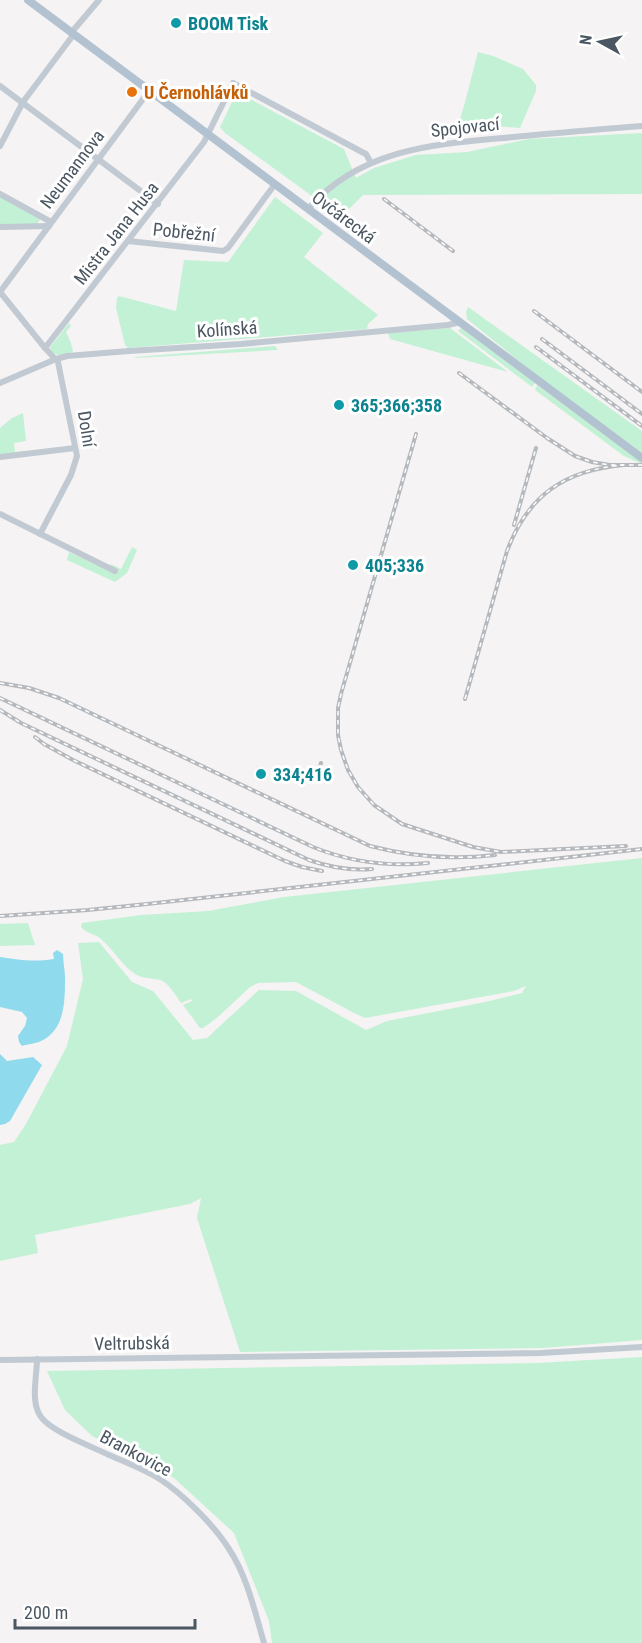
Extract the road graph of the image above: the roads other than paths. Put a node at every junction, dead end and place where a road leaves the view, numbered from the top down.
1 (28, 0) edge
2 (99, 0) edge
3 (73, 34) junction
4 (0, 86) edge
5 (149, 91) junction
6 (23, 102) junction
7 (642, 126) edge
8 (208, 134) junction
9 (0, 147) edge
10 (99, 159) junction
11 (371, 163) junction
12 (275, 184) junction
13 (0, 194) edge
14 (158, 204) junction
15 (308, 209) junction
16 (50, 224) junction
17 (0, 227) edge
18 (128, 241) junction
19 (0, 292) edge
20 (460, 322) junction
21 (45, 348) junction
22 (56, 359) junction
23 (0, 383) edge
24 (75, 448) junction
25 (0, 457) edge
26 (642, 458) edge
27 (0, 514) edge
28 (40, 534) junction
29 (115, 571) dead end
30 (642, 1347) edge
31 (37, 1359) junction
32 (0, 1360) edge
33 (264, 1643) edge

1 - 3 main road, Ovčárecká
2 - 3 street
3 - 5 main road, Ovčárecká
3 - 6 street
4 - 6 street
5 - 8 main road, Ovčárecká
5 - 10 street, Neumannova
6 - 9 street
6 - 10 street
7 - 11 street, Spojovací
8 - 11 street, Mistra Jana Husa
8 - 12 main road, Ovčárecká
8 - 14 street, Mistra Jana Husa
10 - 14 street
10 - 16 street, Neumannova
11 - 15 street, Spojovací
12 - 15 main road, Ovčárecká
12 - 18 street, Pobřežní
13 - 16 street
14 - 18 street, Mistra Jana Husa
15 - 20 main road, Ovčárecká
16 - 17 street, Neumannova
16 - 19 street
18 - 21 street, Mistra Jana Husa
19 - 21 street
20 - 22 street, Kolínská
20 - 26 main road, Ovčárecká
21 - 22 street
22 - 23 street, Kolínská
22 - 24 street, Dolní
24 - 25 street
24 - 28 street, Dolní
27 - 28 street
28 - 29 street
30 - 31 street, Veltrubská
31 - 32 street, Veltrubská
31 - 33 street, Brankovice

